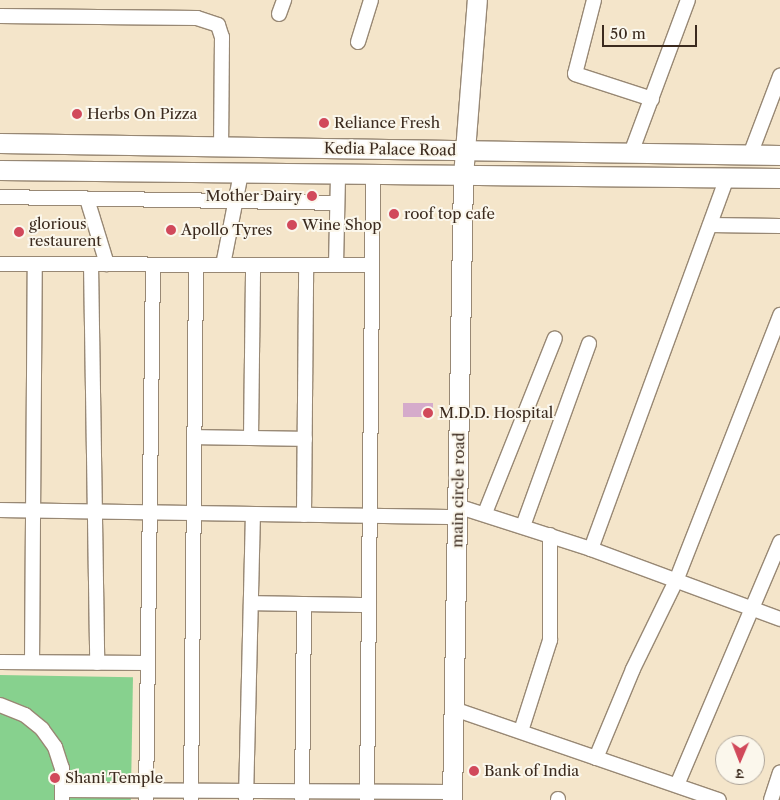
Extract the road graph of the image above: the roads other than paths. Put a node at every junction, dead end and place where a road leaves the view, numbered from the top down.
1 (284, 0) edge
2 (371, 0) edge
3 (477, 0) edge
4 (594, 0) edge
5 (688, 0) edge
6 (279, 14) dead end
7 (0, 16) edge
8 (358, 42) dead end
9 (780, 76) edge
10 (652, 99) junction
11 (0, 143) edge
12 (221, 146) junction
13 (465, 150) junction
14 (631, 152) junction
15 (750, 155) junction
16 (780, 155) edge
17 (0, 170) edge
18 (241, 173) junction
19 (338, 174) junction
20 (373, 175) junction
21 (463, 176) junction
22 (727, 177) junction
23 (780, 178) edge
24 (0, 197) edge
25 (88, 199) junction
26 (235, 199) junction
27 (337, 203) junction
28 (710, 225) junction
29 (780, 226) edge
30 (0, 264) edge
31 (35, 264) junction
32 (91, 264) junction
33 (107, 264) junction
34 (153, 264) junction
35 (196, 265) junction
36 (223, 265) junction
37 (253, 265) junction
38 (306, 265) junction
39 (336, 265) junction
40 (372, 265) junction
41 (780, 315) edge
42 (555, 338) dead end
43 (588, 344) dead end
44 (195, 438) junction
45 (251, 438) junction
46 (305, 439) junction
47 (0, 510) edge
48 (34, 511) junction
49 (457, 511) junction
50 (95, 512) junction
51 (150, 512) junction
52 (194, 513) junction
53 (485, 513) junction
54 (253, 514) junction
55 (304, 515) junction
56 (370, 516) junction
57 (523, 526) junction
58 (550, 535) junction
59 (780, 542) edge
60 (591, 549) junction
61 (676, 581) junction
62 (250, 603) junction
63 (304, 604) junction
64 (369, 605) junction
65 (753, 610) junction
66 (780, 619) edge
67 (0, 662) edge
68 (32, 662) junction
69 (97, 662) junction
70 (148, 663) junction
71 (0, 705) edge
72 (454, 709) junction
73 (521, 732) junction
74 (596, 758) junction
75 (780, 772) edge
76 (677, 785) junction
77 (63, 795) edge
78 (146, 795) edge
79 (191, 795) edge
80 (246, 796) edge
81 (302, 796) edge
82 (367, 796) edge
83 (452, 796) edge
84 (718, 800) edge
85 (771, 800) edge

1 - 6 street
2 - 8 street
3 - 13 street, main circle road
4 - 10 street
5 - 10 street
7 - 12 street
9 - 15 street
10 - 14 street
11 - 12 street, Kedia Palace Road
12 - 13 street, Kedia Palace Road
13 - 14 street, Kedia Palace Road
13 - 21 street, main circle road
14 - 15 street, Kedia Palace Road
15 - 16 street, Kedia Palace Road
17 - 18 street, Kedia Palace Road
18 - 19 street, Kedia Palace Road
18 - 26 street
19 - 20 street, Kedia Palace Road
19 - 27 street
20 - 21 street, Kedia Palace Road
20 - 40 street
21 - 22 street, Kedia Palace Road
21 - 49 street, main circle road
22 - 23 street, Kedia Palace Road
22 - 28 street
24 - 25 street
25 - 26 street
25 - 33 street
26 - 27 street
26 - 36 street
27 - 39 street
28 - 29 street
28 - 60 street
30 - 31 street
31 - 32 street
31 - 48 street
32 - 33 street
32 - 50 street
33 - 34 street
34 - 35 street
34 - 51 street
35 - 36 street
35 - 44 street
36 - 37 street
37 - 38 street
37 - 45 street
38 - 39 street
38 - 46 street
39 - 40 street
40 - 56 street
41 - 61 street
42 - 53 street
43 - 57 street
44 - 45 street
44 - 52 street
45 - 46 street
46 - 55 street
47 - 48 street
48 - 50 street
48 - 68 street
49 - 53 street
49 - 56 street
49 - 72 street, main circle road
50 - 51 street
50 - 69 street
51 - 52 street
51 - 70 street
52 - 54 street
52 - 79 street
53 - 57 street
54 - 55 street
54 - 62 street
55 - 56 street
56 - 64 street
57 - 58 street
58 - 60 street
58 - 73 street
59 - 65 street
60 - 61 street
61 - 65 street
61 - 74 street
62 - 63 street
62 - 80 street
63 - 64 street
63 - 81 street
64 - 82 street
65 - 66 street
65 - 76 street
67 - 68 street
68 - 69 street
69 - 70 street
70 - 78 street
71 - 77 street
72 - 73 street
72 - 83 street, main circle road
73 - 74 street
74 - 76 street
75 - 85 street
76 - 84 street
77 - 78 street
78 - 79 street
79 - 80 street
80 - 81 street
81 - 82 street
82 - 83 street

